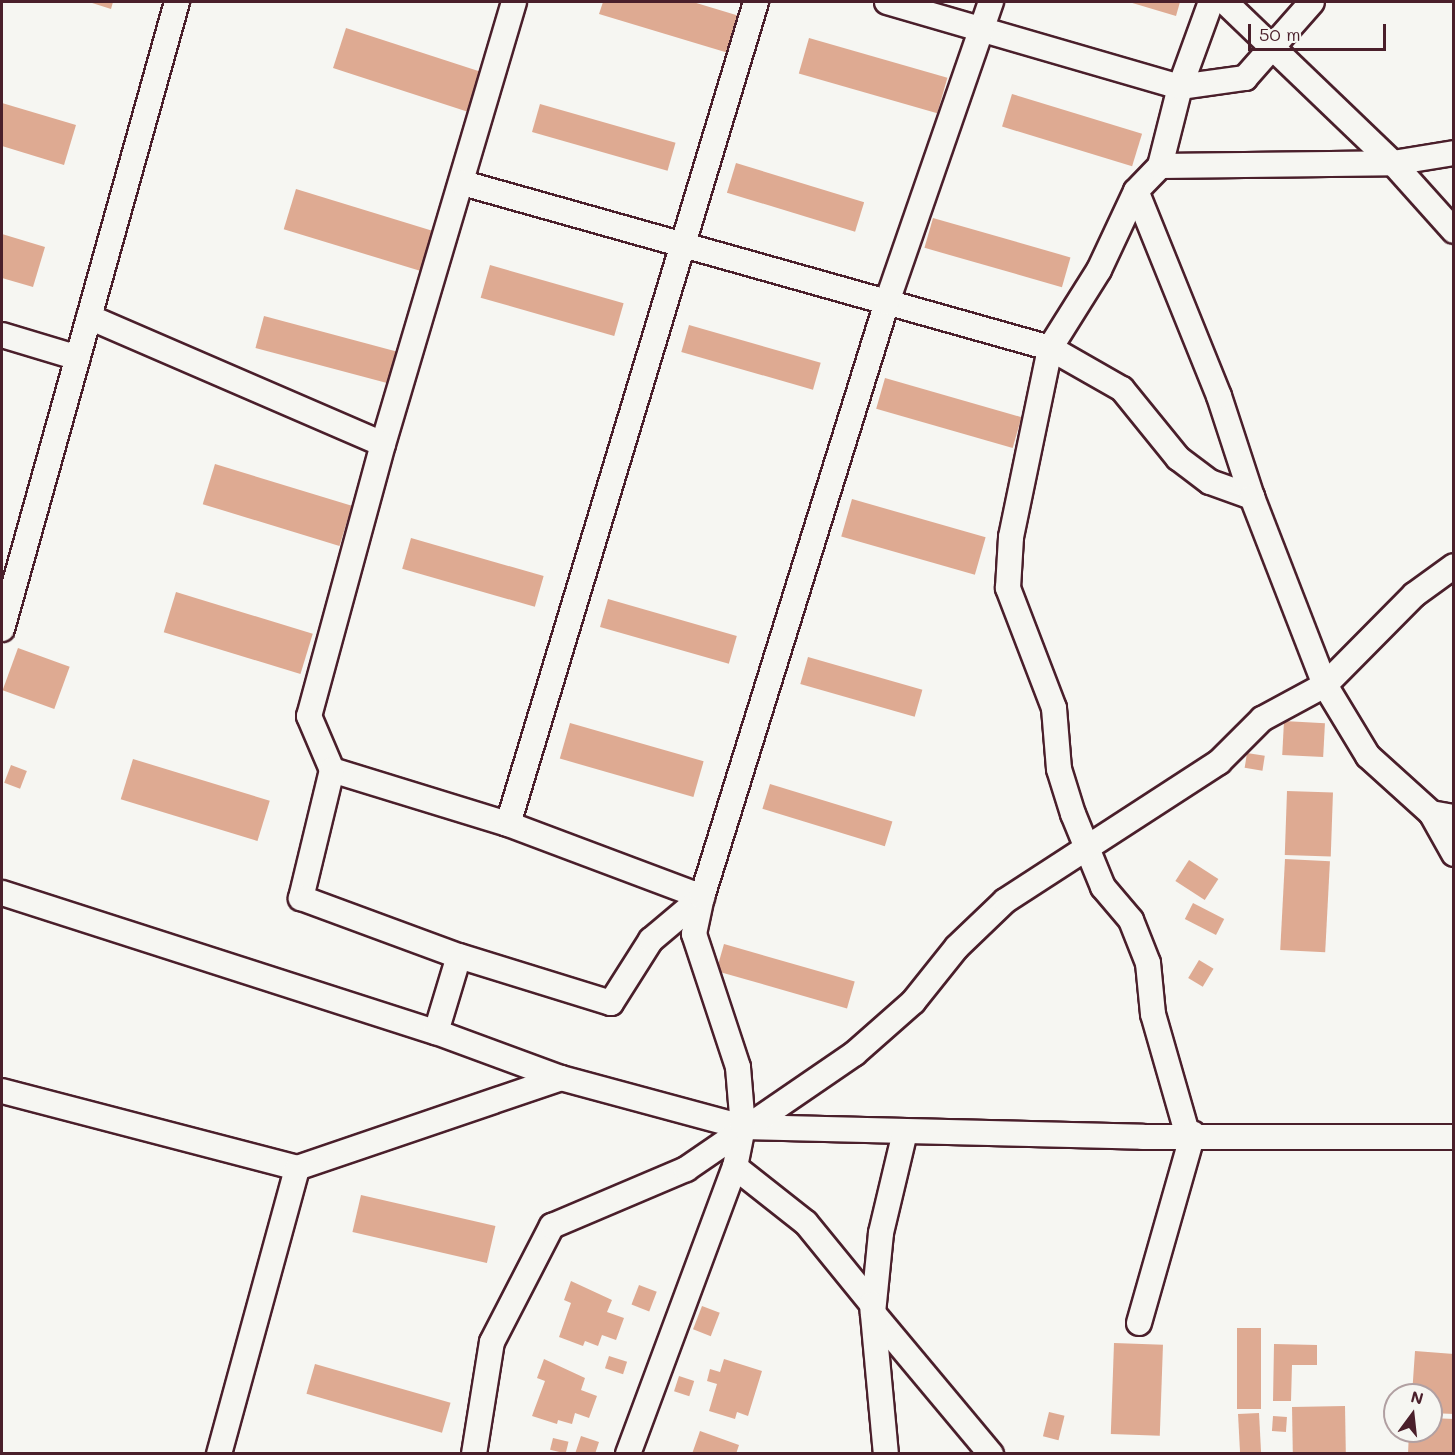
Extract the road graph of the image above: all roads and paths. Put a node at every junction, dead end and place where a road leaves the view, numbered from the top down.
1 (177, 2) edge
2 (514, 2) edge
3 (756, 2) edge
4 (888, 2) edge
5 (991, 2) edge
6 (1211, 2) edge
7 (1225, 2) edge
8 (1312, 2) edge
9 (983, 28) junction
10 (1274, 49) junction
11 (1180, 87) junction
12 (1454, 153) edge
13 (1392, 163) junction
14 (1160, 166) junction
15 (463, 183) junction
16 (1136, 191) junction
17 (1454, 231) edge
18 (684, 245) junction
19 (887, 302) junction
20 (89, 316) junction
21 (2, 335) edge
22 (1050, 348) junction
23 (78, 358) junction
24 (383, 444) junction
25 (1252, 497) junction
26 (1454, 566) edge
27 (2, 629) edge
28 (1325, 685) junction
29 (332, 770) junction
30 (1442, 815) edge
31 (508, 824) junction
32 (1087, 847) junction
33 (1454, 854) edge
34 (2, 893) edge
35 (702, 897) junction
36 (459, 957) junction
37 (436, 1032) junction
38 (561, 1078) junction
39 (2, 1091) edge
40 (743, 1126) junction
41 (905, 1132) junction
42 (1189, 1137) junction
43 (1454, 1137) edge
44 (735, 1167) junction
45 (297, 1168) junction
46 (873, 1313) junction
47 (1139, 1323) dead end
48 (219, 1454) edge
49 (474, 1454) edge
50 (628, 1454) edge
51 (886, 1454) edge
52 (991, 1454) edge

1 - 20 street
2 - 15 street
3 - 18 street
4 - 9 street
5 - 9 street
6 - 11 street
7 - 10 street
8 - 10 street
9 - 11 street
9 - 19 street
10 - 11 street
10 - 13 street
11 - 14 street
12 - 13 street
13 - 14 street
13 - 17 street
14 - 16 street
15 - 18 street
15 - 24 street
16 - 22 street
16 - 25 street
18 - 19 street
18 - 31 street
19 - 22 street
19 - 35 street
20 - 23 street
20 - 24 street
21 - 23 street
22 - 25 street
22 - 32 street
23 - 27 street
24 - 29 street
25 - 28 street
26 - 28 street
28 - 30 street
28 - 32 street
29 - 31 street
29 - 36 street
30 - 33 street
31 - 35 street
32 - 40 street
32 - 42 street
34 - 37 street
35 - 36 street
35 - 40 street
36 - 37 street
37 - 38 street
38 - 40 street
38 - 45 street
39 - 45 street
40 - 41 street
40 - 44 street
40 - 49 street
41 - 42 street
41 - 46 street
42 - 43 street
42 - 47 street
44 - 46 street
44 - 50 street
45 - 48 street
46 - 51 street
46 - 52 street

